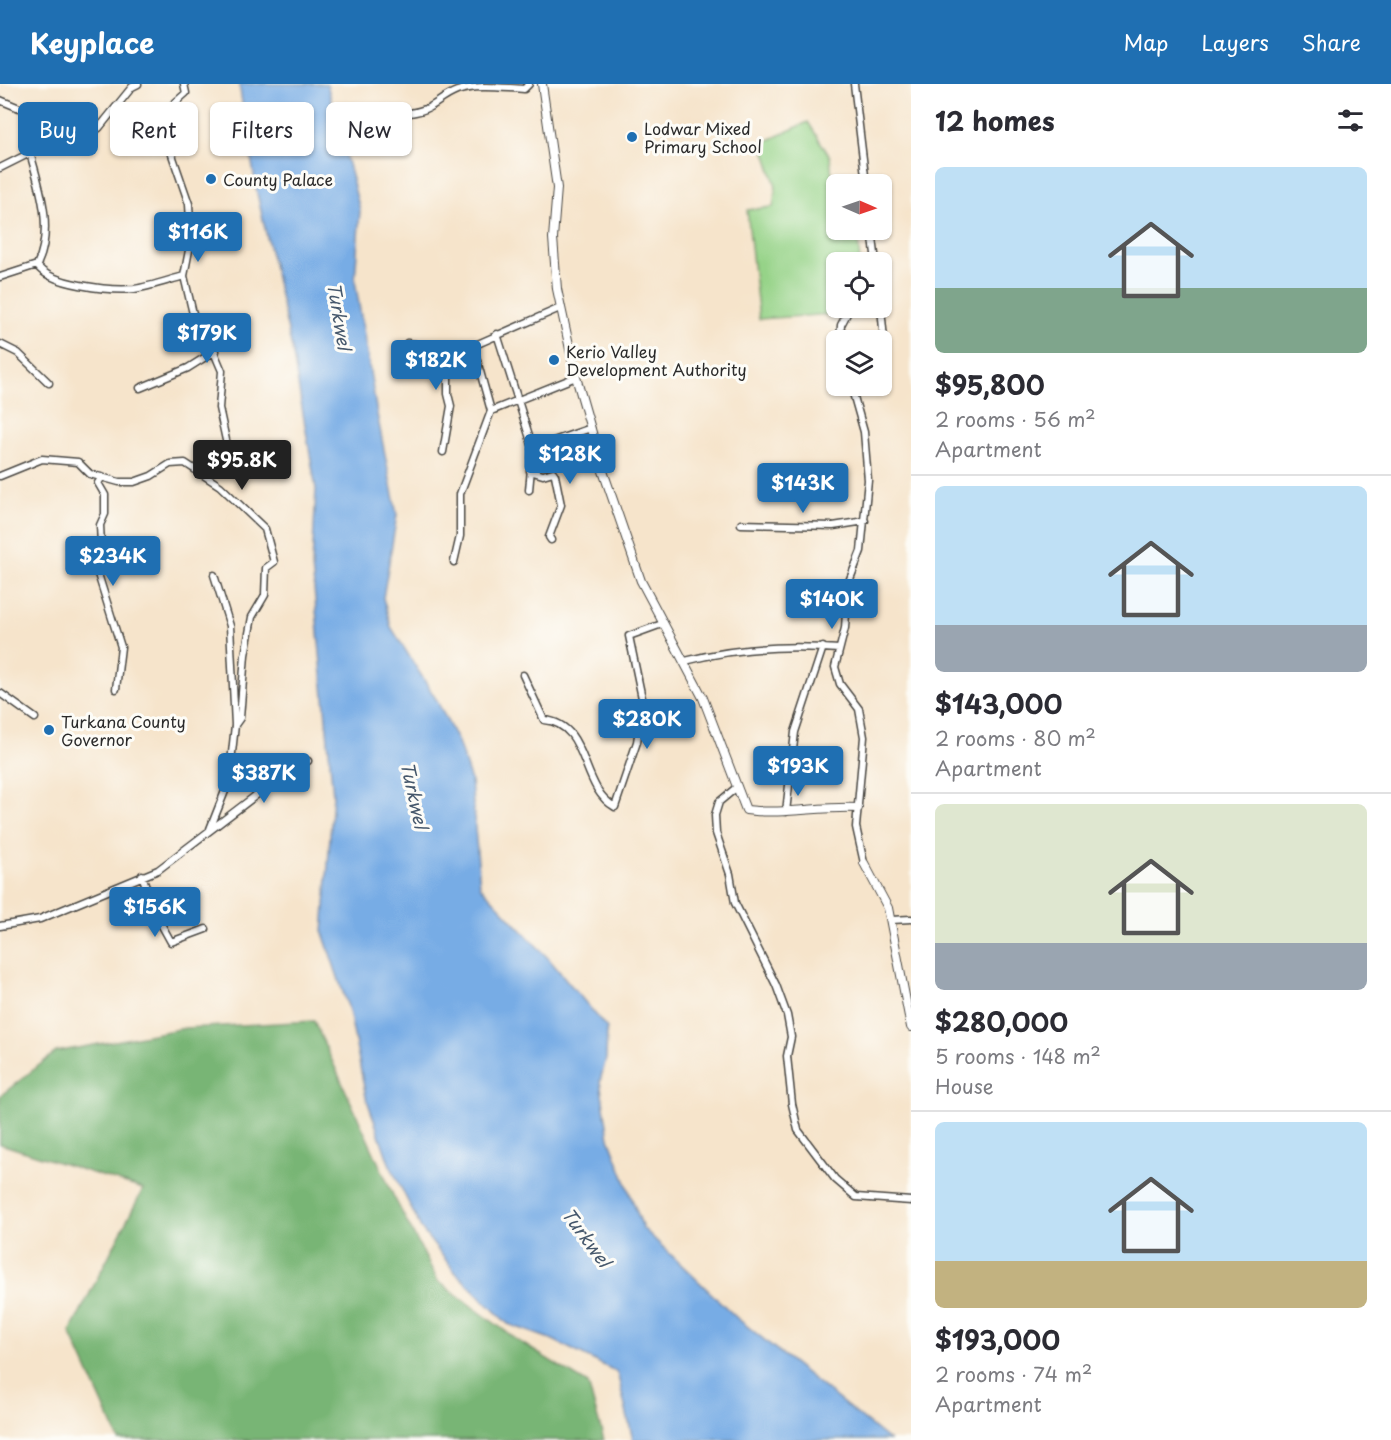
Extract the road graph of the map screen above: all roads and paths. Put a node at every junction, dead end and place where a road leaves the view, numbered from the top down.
1 (138, 84) edge
2 (184, 84) edge
3 (529, 84) edge
4 (542, 84) edge
5 (854, 84) edge
6 (0, 100) edge
7 (18, 107) edge
8 (412, 113) edge
9 (98, 129) edge
10 (24, 156) edge
11 (31, 156) edge
12 (0, 168) edge
13 (865, 174) edge
14 (37, 266) junction
15 (184, 276) junction
16 (0, 277) edge
17 (560, 308) junction
18 (497, 334) junction
19 (407, 343) dead end
20 (0, 344) edge
21 (473, 346) junction
22 (215, 351) junction
23 (464, 351) junction
24 (576, 377) junction
25 (49, 383) dead end
26 (140, 388) dead end
27 (854, 396) edge
28 (516, 400) junction
29 (491, 411) junction
30 (591, 428) junction
31 (533, 448) junction
32 (443, 452) dead end
33 (229, 454) dead end
34 (530, 471) junction
35 (0, 476) edge
36 (102, 477) junction
37 (529, 490) dead end
38 (865, 521) junction
39 (741, 524) dead end
40 (551, 540) dead end
41 (454, 562) dead end
42 (213, 575) dead end
43 (662, 624) junction
44 (823, 647) junction
45 (839, 648) junction
46 (685, 661) junction
47 (523, 675) dead end
48 (116, 689) dead end
49 (0, 693) edge
50 (34, 718) dead end
51 (235, 725) junction
52 (308, 760) dead end
53 (737, 787) junction
54 (858, 808) junction
55 (786, 812) junction
56 (210, 830) junction
57 (864, 863) joint
58 (142, 875) junction
59 (911, 919) edge
60 (891, 920) junction
61 (0, 926) edge
62 (206, 929) dead end
63 (911, 1027) edge
64 (911, 1201) edge

1 - 9 street
2 - 15 street
3 - 8 street
4 - 17 street
5 - 13 street
6 - 7 street
10 - 12 street
11 - 14 street
14 - 15 street
14 - 16 street
15 - 22 street
17 - 18 street
17 - 24 street
18 - 21 street
18 - 28 street
19 - 23 street
20 - 25 street
21 - 23 street
21 - 29 street
22 - 26 street
22 - 33 street
23 - 32 street
24 - 28 street
24 - 30 street
27 - 38 street
28 - 29 street
28 - 31 street
29 - 41 street
30 - 31 street
30 - 43 street
31 - 34 street
34 - 37 street
34 - 40 street
35 - 36 street
36 - 48 street
36 - 51 street
38 - 39 street
38 - 45 street
42 - 51 street
43 - 46 street
43 - 47 street
44 - 45 street
44 - 46 street
44 - 55 street
45 - 54 street
46 - 53 street
49 - 50 street
51 - 56 street
52 - 56 street
53 - 55 street
53 - 64 street
54 - 55 street
54 - 57 street
56 - 58 street
57 - 60 street
58 - 61 street
58 - 62 street
59 - 60 street
60 - 63 street

